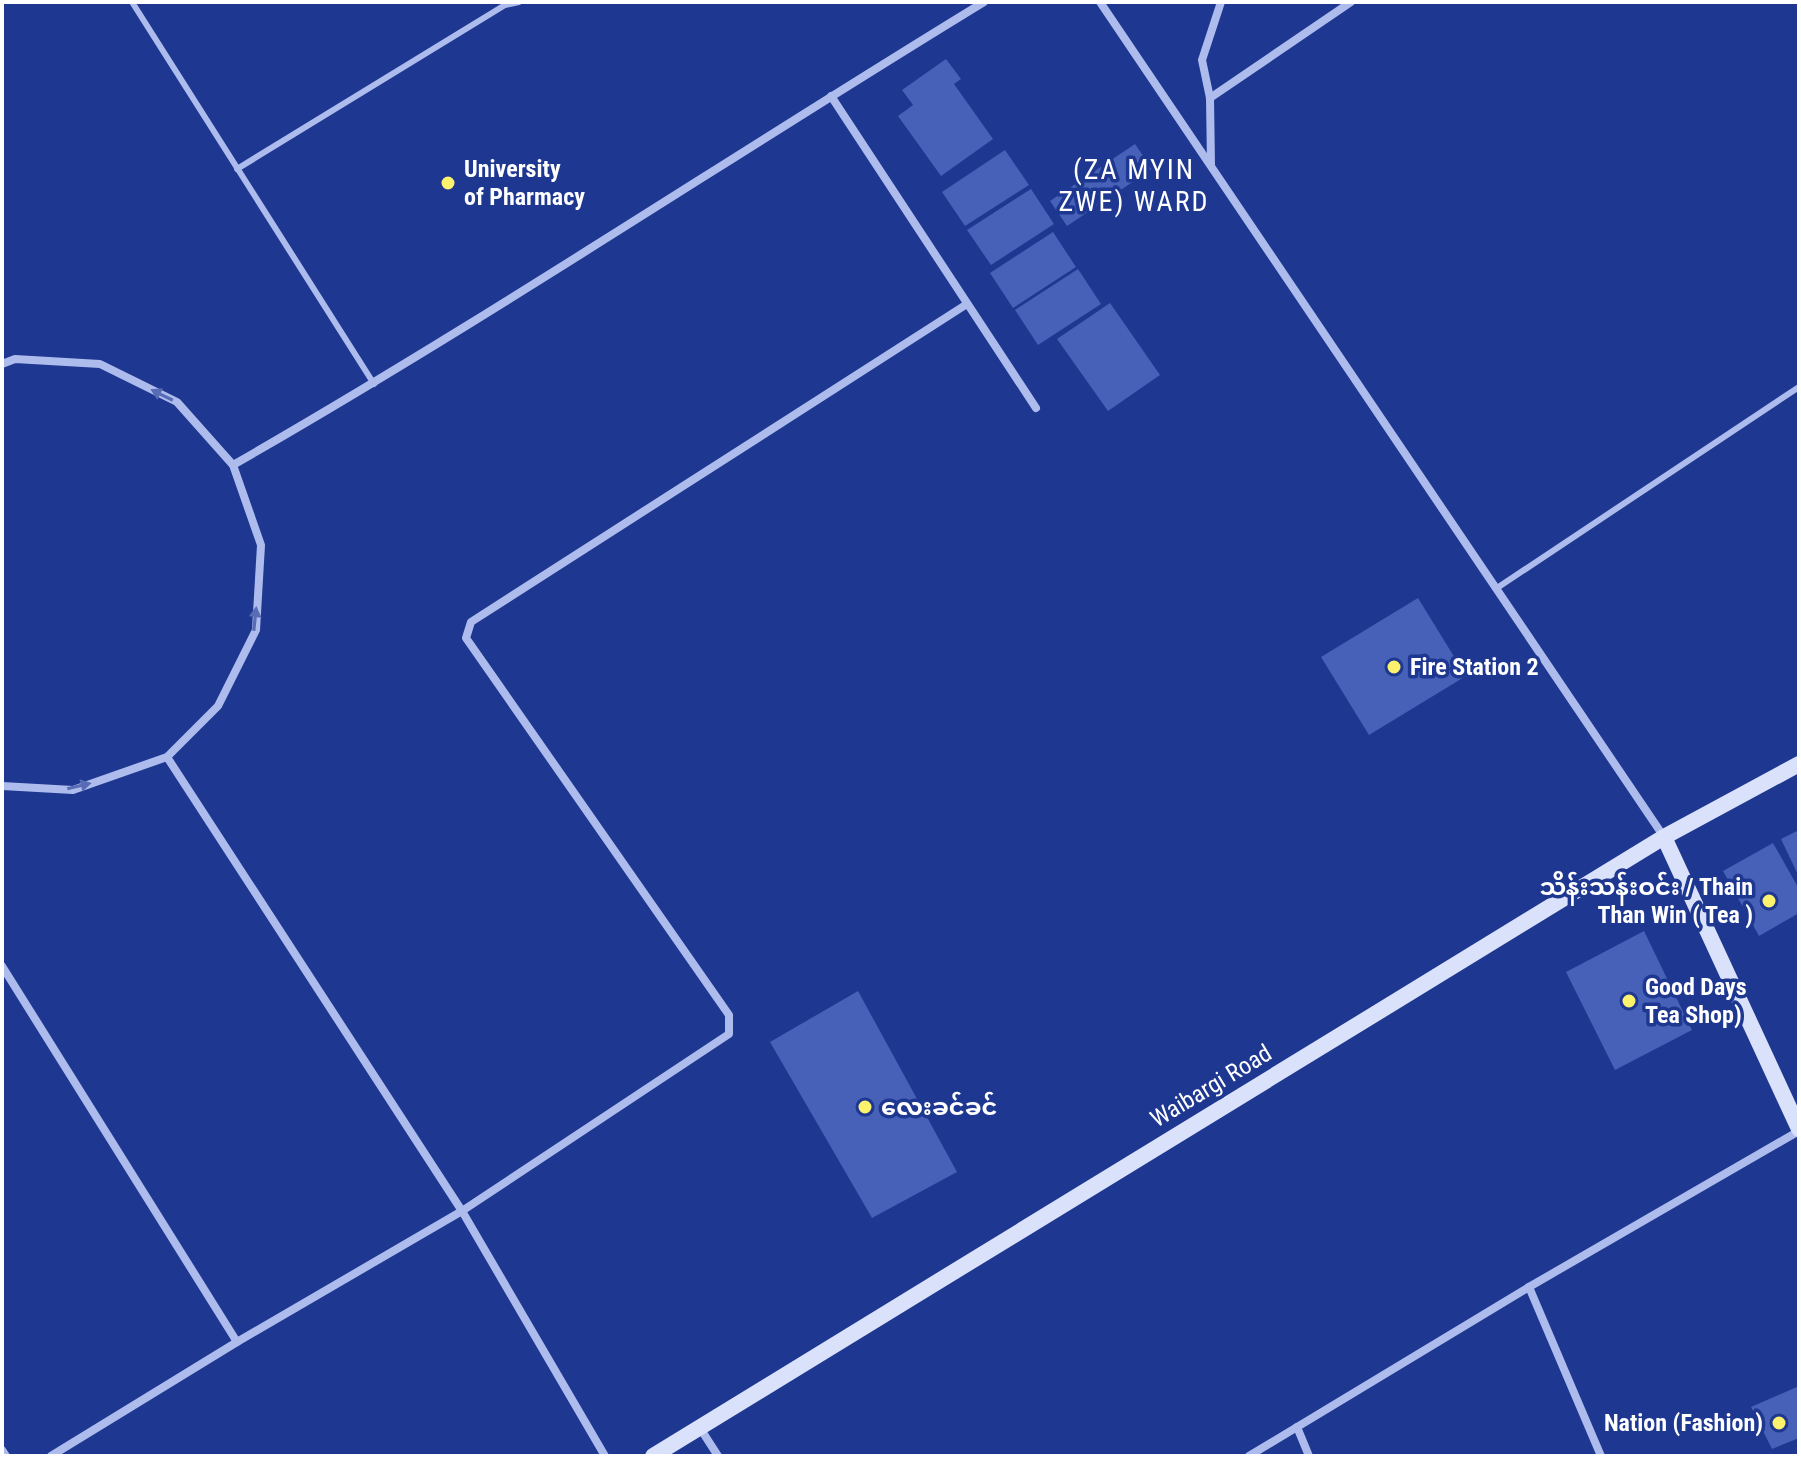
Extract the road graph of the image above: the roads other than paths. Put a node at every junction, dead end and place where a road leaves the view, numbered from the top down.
1 (132, 2) edge
2 (519, 2) edge
3 (984, 2) edge
4 (1100, 2) edge
5 (1221, 2) edge
6 (1351, 2) edge
7 (831, 96) junction
8 (1210, 98) junction
9 (1211, 166) junction
10 (237, 169) junction
11 (967, 304) junction
12 (2, 364) edge
13 (374, 385) junction
14 (1799, 387) edge
15 (1036, 408) dead end
16 (233, 465) junction
17 (1497, 588) junction
18 (167, 757) junction
19 (1799, 764) edge
20 (2, 786) edge
21 (1664, 837) junction
22 (2, 966) edge
23 (1799, 1130) edge
24 (462, 1211) junction
25 (1529, 1287) junction
26 (237, 1342) junction
27 (700, 1427) junction
28 (1297, 1427) junction
29 (2, 1450) edge
30 (6, 1456) edge
31 (51, 1456) edge
32 (605, 1456) edge
33 (653, 1456) edge
34 (718, 1456) edge
35 (1249, 1456) edge
36 (1309, 1456) edge
37 (1601, 1456) edge

1 - 10 lane
2 - 10 lane
3 - 7 street
4 - 9 street
5 - 8 street
6 - 8 street
7 - 11 street
7 - 13 street
8 - 9 street
9 - 17 street
10 - 13 lane
11 - 15 street
11 - 24 street
16 -> 12 street
13 - 16 street
14 - 17 lane
18 -> 16 street
17 - 21 street
20 -> 18 street
18 - 24 street
19 - 21 street, Waibargi Road
21 - 23 street
21 - 27 street, Waibargi Road
22 - 26 street
23 - 25 street
24 - 26 street
24 - 32 street
25 - 28 street
25 - 37 street
26 - 31 street
27 - 33 street, Waibargi Road
27 - 34 street
28 - 35 street
28 - 36 street
29 - 30 street

